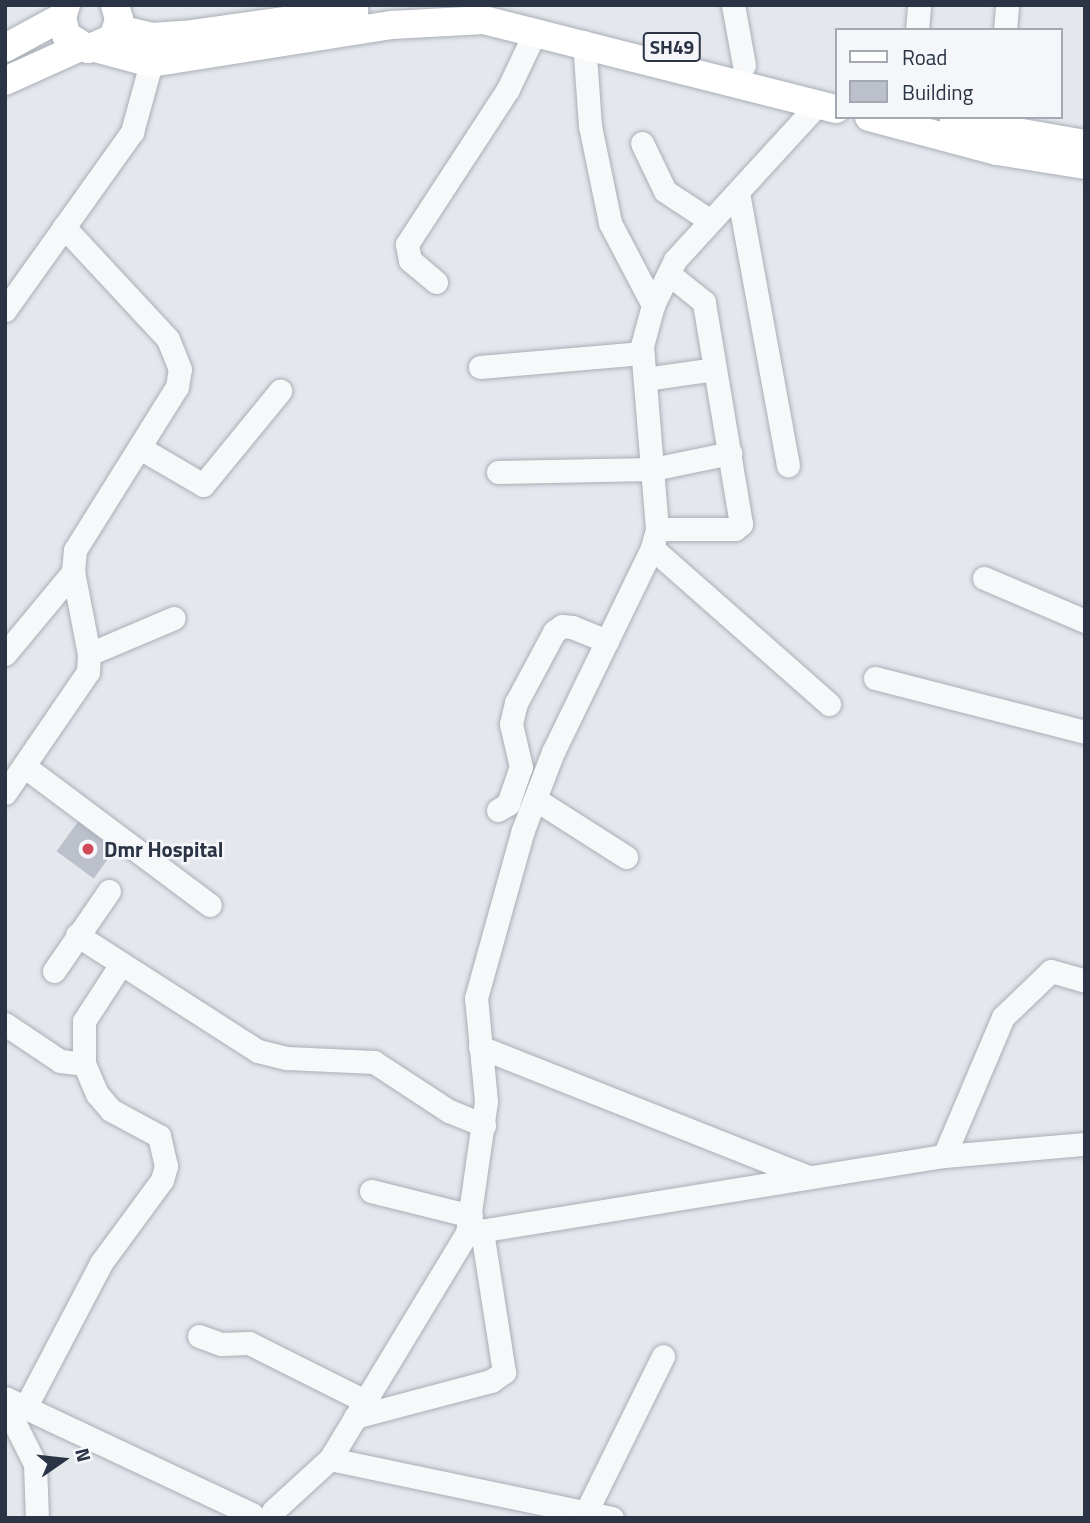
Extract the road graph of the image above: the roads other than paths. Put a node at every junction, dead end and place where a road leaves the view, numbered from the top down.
1 (398, 5) edge
2 (508, 5) edge
3 (733, 5) edge
4 (919, 5) edge
5 (1007, 5) edge
6 (64, 11) edge
7 (116, 17) edge
8 (917, 28) edge
9 (1004, 28) edge
10 (536, 30) junction
11 (584, 42) junction
12 (88, 47) junction
13 (5, 48) edge
14 (150, 63) junction
15 (744, 65) junction
16 (5, 81) edge
17 (830, 100) edge
18 (886, 119) edge
19 (948, 119) edge
20 (995, 132) edge
21 (642, 143) dead end
22 (1085, 144) edge
23 (1085, 165) edge
24 (738, 193) junction
25 (709, 220) junction
26 (64, 226) junction
27 (668, 274) junction
28 (436, 282) dead end
29 (653, 305) junction
30 (5, 310) edge
31 (642, 353) junction
32 (480, 368) dead end
33 (714, 369) junction
34 (645, 379) junction
35 (280, 391) dead end
36 (140, 449) junction
37 (730, 453) junction
38 (788, 465) dead end
39 (653, 469) junction
40 (498, 472) dead end
41 (654, 538) junction
42 (73, 572) junction
43 (984, 578) dead end
44 (174, 618) dead end
45 (1085, 621) edge
46 (607, 641) junction
47 (5, 654) edge
48 (89, 654) junction
49 (875, 678) dead end
50 (829, 704) dead end
51 (1085, 732) edge
52 (24, 766) junction
53 (5, 793) edge
54 (535, 799) junction
55 (498, 810) dead end
56 (626, 856) dead end
57 (109, 891) dead end
58 (210, 905) dead end
59 (77, 935) junction
60 (121, 964) junction
61 (54, 971) dead end
62 (1085, 981) edge
63 (5, 1024) edge
64 (480, 1047) junction
65 (84, 1064) junction
66 (484, 1125) junction
67 (1085, 1144) edge
68 (944, 1156) junction
69 (810, 1177) junction
70 (371, 1191) dead end
71 (473, 1227) junction
72 (199, 1336) dead end
73 (663, 1356) dead end
74 (12, 1403) edge
75 (360, 1409) junction
76 (330, 1458) junction
77 (585, 1514) junction
78 (263, 1515) edge
79 (37, 1518) edge
80 (612, 1518) edge

1 - 7 main road
2 - 15 main road, SH49
3 - 15 street
4 - 8 street
5 - 9 street
6 - 12 main road
6 - 13 main road
7 - 12 main road
10 - 11 main road, SH49
10 - 14 main road, SH49
10 - 28 street
11 - 17 main road, SH49
11 - 29 street
12 - 14 main road, SH49
12 - 16 main road
14 - 26 street
15 - 17 main road, SH49
17 - 24 street
18 - 20 main road
19 - 20 main road
20 - 22 main road
20 - 23 main road
21 - 25 street
24 - 25 street
24 - 38 street
25 - 27 street
26 - 30 street
26 - 36 street
27 - 29 street
27 - 33 street
29 - 31 street
31 - 32 street
31 - 34 street
33 - 34 street
33 - 37 street
34 - 39 street
35 - 36 street
36 - 42 street
37 - 39 street
37 - 41 street
39 - 40 street
39 - 41 street
41 - 46 street
41 - 50 street
42 - 47 street
42 - 48 street
43 - 45 street
44 - 48 street
46 - 54 street
46 - 55 street
48 - 52 street
49 - 51 street
52 - 53 street
52 - 58 street
54 - 56 street
54 - 64 street
57 - 59 street
59 - 60 street
59 - 61 street
60 - 65 street
60 - 66 street
62 - 68 street
63 - 65 street
64 - 66 street
64 - 69 street
65 - 74 street
66 - 71 street
67 - 68 street
68 - 69 street
69 - 71 street
70 - 71 street
71 - 75 street
71 - 75 street
72 - 75 street
73 - 77 street
74 - 78 street
74 - 79 street
75 - 76 street
76 - 77 street
76 - 78 street
77 - 80 street

